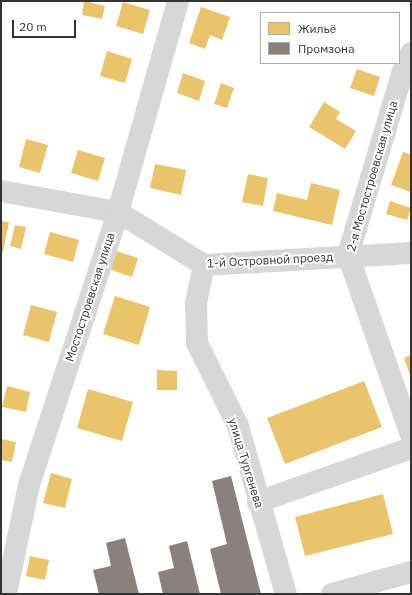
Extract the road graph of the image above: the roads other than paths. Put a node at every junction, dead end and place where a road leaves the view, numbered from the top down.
1 (178, 1) edge
2 (411, 53) edge
3 (1, 191) edge
4 (118, 212) junction
5 (411, 253) edge
6 (348, 255) junction
7 (204, 265) junction
8 (411, 435) edge
9 (411, 448) edge
10 (258, 502) junction
11 (411, 572) edge
12 (6, 594) edge
13 (286, 594) edge
14 (332, 594) edge

1 - 4 street, Мостостроевская улица
2 - 6 street, 2-я Мостостроевская улица
3 - 4 street, 1-й Островной проезд
4 - 7 street, 1-й Островной проезд
4 - 12 street, Мостостроевская улица
5 - 6 street, 1-й Островной проезд
6 - 7 street, 1-й Островной проезд
6 - 8 street, 2-я Мостостроевская улица
7 - 10 street, улица Тургенева
9 - 10 street
10 - 13 street, улица Тургенева
11 - 14 street

